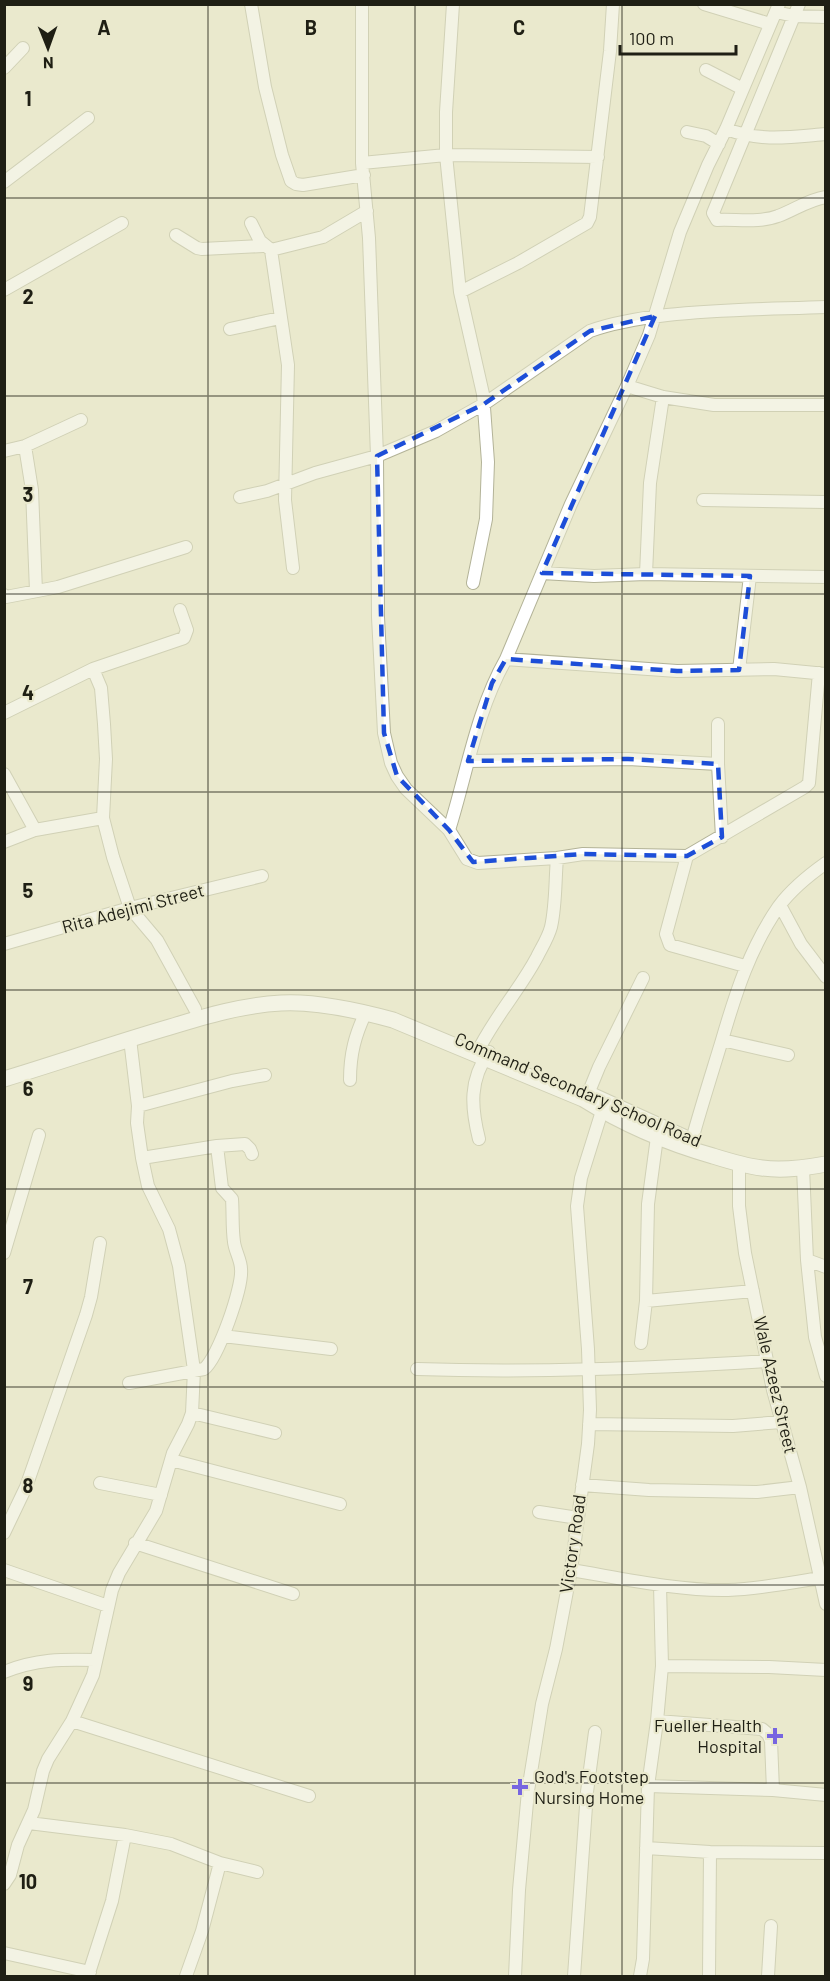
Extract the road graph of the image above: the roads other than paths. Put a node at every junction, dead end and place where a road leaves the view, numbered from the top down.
1 (251, 4) edge
2 (362, 4) edge
3 (453, 4) edge
4 (613, 4) edge
5 (704, 4) edge
6 (777, 8) edge
7 (796, 10) edge
8 (825, 17) edge
9 (770, 24) junction
10 (22, 48) dead end
11 (4, 68) edge
12 (706, 70) dead end
13 (743, 89) junction
14 (88, 118) dead end
15 (726, 129) junction
16 (687, 132) dead end
17 (825, 134) edge
18 (745, 136) junction
19 (719, 144) junction
20 (446, 155) junction
21 (598, 157) junction
22 (363, 169) junction
23 (4, 182) edge
24 (825, 197) edge
25 (367, 211) junction
26 (122, 223) dead end
27 (251, 223) dead end
28 (176, 235) dead end
29 (267, 248) junction
30 (4, 290) edge
31 (460, 292) junction
32 (825, 307) edge
33 (655, 316) junction
34 (280, 318) junction
35 (230, 329) dead end
36 (627, 386) junction
37 (663, 397) junction
38 (484, 404) junction
39 (825, 405) edge
40 (81, 420) dead end
41 (25, 446) junction
42 (4, 451) edge
43 (377, 456) junction
44 (286, 485) junction
45 (240, 497) dead end
46 (703, 500) dead end
47 (825, 502) edge
48 (186, 547) dead end
49 (293, 568) dead end
50 (542, 573) junction
51 (646, 574) junction
52 (750, 576) junction
53 (825, 577) edge
54 (473, 583) dead end
55 (36, 591) junction
56 (5, 598) edge
57 (180, 610) dead end
58 (506, 659) junction
59 (93, 669) junction
60 (739, 670) junction
61 (822, 673) edge
62 (4, 713) edge
63 (718, 724) dead end
64 (468, 761) junction
65 (718, 764) junction
66 (6, 779) edge
67 (103, 818) junction
68 (35, 830) junction
69 (449, 830) junction
70 (722, 837) junction
71 (4, 842) edge
72 (687, 856) junction
73 (557, 858) junction
74 (825, 863) edge
75 (261, 876) dead end
76 (780, 905) junction
77 (130, 908) junction
78 (4, 944) edge
79 (745, 966) junction
80 (825, 977) edge
81 (643, 978) dead end
82 (195, 1009) junction
83 (372, 1011) junction
84 (138, 1033) junction
85 (722, 1040) junction
86 (482, 1053) junction
87 (788, 1055) dead end
88 (4, 1069) edge
89 (265, 1075) dead end
90 (4, 1079) edge
91 (350, 1080) dead end
92 (588, 1094) junction
93 (138, 1106) junction
94 (602, 1111) junction
95 (39, 1135) dead end
96 (657, 1137) junction
97 (479, 1139) dead end
98 (692, 1140) junction
99 (217, 1146) junction
100 (252, 1154) dead end
101 (825, 1155) edge
102 (141, 1158) junction
103 (739, 1164) junction
104 (825, 1164) edge
105 (803, 1168) junction
106 (100, 1243) dead end
107 (4, 1253) edge
108 (807, 1260) junction
109 (825, 1267) edge
110 (753, 1291) junction
111 (646, 1300) junction
112 (222, 1336) junction
113 (820, 1338) edge
114 (641, 1343) dead end
115 (332, 1349) dead end
116 (767, 1360) junction
117 (417, 1369) dead end
118 (194, 1370) junction
119 (588, 1370) junction
120 (825, 1376) edge
121 (129, 1383) dead end
122 (192, 1413) junction
123 (781, 1422) junction
124 (589, 1424) junction
125 (275, 1433) dead end
126 (171, 1460) junction
127 (100, 1483) dead end
128 (582, 1485) junction
129 (800, 1487) junction
130 (161, 1495) junction
131 (340, 1504) dead end
132 (539, 1512) dead end
133 (578, 1518) junction
134 (4, 1533) edge
135 (135, 1543) junction
136 (4, 1570) edge
137 (571, 1570) junction
138 (820, 1578) junction
139 (660, 1585) junction
140 (293, 1594) dead end
141 (825, 1604) edge
142 (108, 1606) junction
143 (96, 1660) junction
144 (662, 1666) junction
145 (825, 1670) edge
146 (4, 1672) edge
147 (72, 1721) junction
148 (657, 1721) junction
149 (595, 1732) dead end
150 (648, 1786) junction
151 (773, 1790) junction
152 (825, 1795) edge
153 (309, 1796) dead end
154 (29, 1822) junction
155 (125, 1834) junction
156 (646, 1848) junction
157 (710, 1852) junction
158 (825, 1853) edge
159 (220, 1863) junction
160 (257, 1872) dead end
161 (4, 1884) edge
162 (771, 1926) dead end
163 (4, 1953) edge
164 (89, 1975) edge
165 (186, 1977) edge
166 (515, 1977) edge
167 (574, 1977) edge
168 (640, 1977) edge
169 (709, 1977) edge
170 (768, 1977) edge

1 - 22 street
2 - 22 street
3 - 20 street
4 - 21 street
5 - 9 street
6 - 7 street
6 - 9 street
7 - 8 street
7 - 18 street
9 - 13 street
10 - 11 street
12 - 13 street
13 - 15 street
14 - 23 street
15 - 18 street
15 - 19 street
16 - 19 street
17 - 18 street
18 - 24 street
19 - 33 street
20 - 21 street
20 - 22 street
20 - 31 street
21 - 31 street
22 - 25 street
25 - 29 street
25 - 43 street
26 - 30 street
27 - 29 street
28 - 29 street
29 - 34 street
31 - 38 street
32 - 33 street
33 - 36 street
33 - 38 street
34 - 35 street
34 - 44 street
36 - 37 street
36 - 50 street
37 - 39 street
37 - 51 street
38 - 43 street
38 - 54 street
40 - 41 street
41 - 42 street
41 - 55 street
43 - 44 street
43 - 69 street
44 - 45 street
44 - 49 street
46 - 47 street
48 - 55 street
50 - 51 street
50 - 58 street
51 - 52 street
52 - 53 street
52 - 60 street
55 - 56 street
57 - 59 street
58 - 60 street
58 - 64 street
59 - 62 street
59 - 67 street
60 - 61 street
61 - 70 street
63 - 65 street
64 - 65 street
64 - 69 street
65 - 70 street
66 - 68 street
67 - 68 street
67 - 77 street
68 - 71 street
69 - 73 street
70 - 72 street
72 - 73 street
72 - 79 street
73 - 86 street
74 - 76 street
75 - 77 street, Rita Adejimi Street
76 - 79 street
76 - 80 street
77 - 78 street, Rita Adejimi Street
77 - 82 street
79 - 85 street
81 - 92 street
82 - 83 main road
82 - 84 main road
83 - 84 main road
83 - 86 main road, Command Secondary School Road
83 - 91 street
84 - 88 main road
84 - 90 main road
84 - 93 street
85 - 87 street
85 - 98 street
86 - 92 main road, Command Secondary School Road
86 - 94 main road, Command Secondary School Road
86 - 97 street
89 - 93 street
92 - 98 main road, Command Secondary School Road
93 - 102 street
94 - 96 main road, Command Secondary School Road
94 - 119 street, Victory Road
95 - 107 street
96 - 103 main road, Command Secondary School Road
96 - 111 street
98 - 101 main road, Command Secondary School Road
99 - 100 street
99 - 102 street
99 - 112 street
102 - 118 street
103 - 105 main road, Command Secondary School Road
103 - 110 street, Wale Azeez Street
104 - 105 main road, Command Secondary School Road
105 - 108 street
106 - 134 street
108 - 109 street
108 - 113 street
110 - 111 street
110 - 116 street, Wale Azeez Street
111 - 114 street
112 - 115 street
112 - 118 street
113 - 120 street
116 - 119 street
116 - 123 street, Wale Azeez Street
117 - 119 street
118 - 121 street
118 - 122 street
119 - 124 street, Victory Road
122 - 125 street
122 - 126 street
123 - 124 street
123 - 129 street, Wale Azeez Street
124 - 128 street, Victory Road
126 - 130 street
126 - 131 street
127 - 130 street
128 - 129 street
128 - 133 street, Victory Road
129 - 138 street, Wale Azeez Street
130 - 135 street
132 - 133 street
133 - 137 street, Victory Road
135 - 140 street
135 - 142 street
136 - 142 street
137 - 139 street
137 - 166 street, Victory Road
138 - 139 street
138 - 141 street, Wale Azeez Street
139 - 144 street
142 - 143 street
143 - 146 street
143 - 147 street
144 - 145 street
144 - 148 street
147 - 153 street
147 - 154 street
148 - 150 street
148 - 151 street
149 - 167 street
150 - 151 street
150 - 156 street
151 - 152 street
154 - 155 street
154 - 161 street
155 - 159 street
155 - 164 street
156 - 157 street
156 - 168 street
157 - 158 street
157 - 169 street
159 - 160 street
159 - 165 street
162 - 170 street
163 - 164 street

